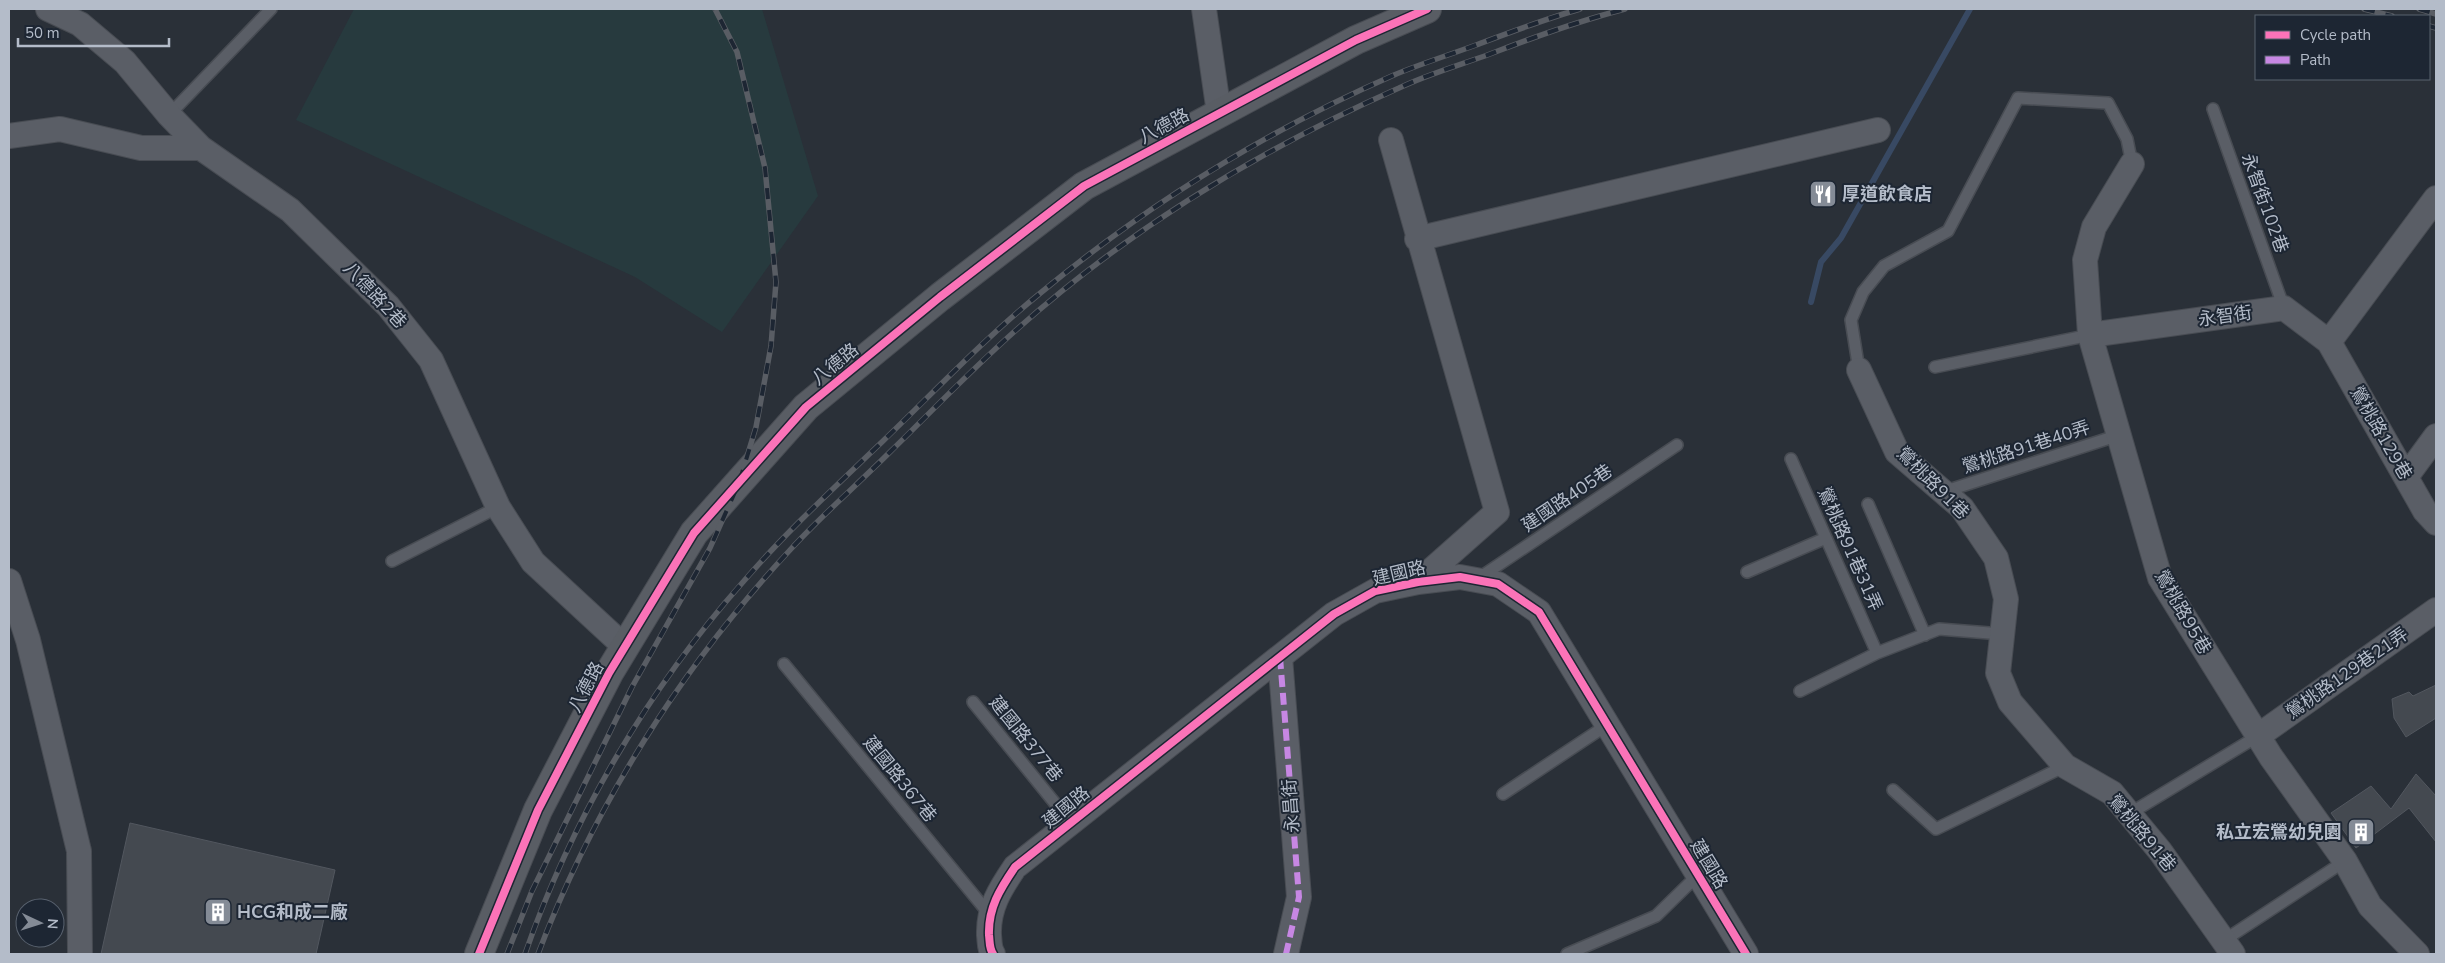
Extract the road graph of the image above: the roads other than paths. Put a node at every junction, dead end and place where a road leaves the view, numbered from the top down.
1 (271, 9) edge
2 (1204, 9) edge
3 (1428, 9) edge
4 (54, 10) edge
5 (2213, 109) dead end
6 (1220, 113) junction
7 (169, 115) junction
8 (1878, 130) dead end
9 (9, 136) edge
10 (1391, 140) dead end
11 (201, 148) junction
12 (2132, 164) joint
13 (2436, 198) edge
14 (1417, 239) junction
15 (2284, 308) junction
16 (2090, 335) junction
17 (2330, 342) junction
18 (1935, 367) dead end
19 (1859, 370) joint
20 (2119, 435) junction
21 (2436, 436) edge
22 (1676, 445) dead end
23 (1791, 459) dead end
24 (2406, 477) junction
25 (1943, 492) junction
26 (1868, 504) dead end
27 (498, 507) junction
28 (2436, 523) edge
29 (1826, 538) junction
30 (392, 561) dead end
31 (1747, 572) dead end
32 (1477, 580) junction
33 (9, 581) edge
34 (1418, 582) junction
35 (2436, 610) edge
36 (2002, 634) junction
37 (1925, 635) junction
38 (625, 647) junction
39 (1877, 653) junction
40 (1280, 657) junction
41 (784, 664) dead end
42 (1800, 690) dead end
43 (973, 702) dead end
44 (1607, 725) junction
45 (2258, 736) junction
46 (2065, 766) junction
47 (1893, 790) dead end
48 (1504, 794) dead end
49 (2129, 814) junction
50 (1070, 822) junction
51 (2345, 861) junction
52 (1698, 875) junction
53 (990, 915) junction
54 (2228, 948) edge
55 (80, 954) edge
56 (479, 954) edge
57 (993, 954) edge
58 (1286, 954) edge
59 (1567, 954) edge
60 (1746, 954) edge
61 (2417, 954) edge

1 - 7 lane
2 - 6 street
3 - 6 main road, 八德路
4 - 7 street, 八德路2巷
5 - 15 lane, 永智街102巷
6 - 38 main road, 八德路
7 - 11 street, 八德路2巷
8 - 14 street
9 - 11 street
10 - 14 street
11 - 27 street, 八德路2巷
12 - 16 street, 鶯桃路95巷
12 - 19 lane
13 - 17 street
14 - 34 street
15 - 16 street, 永智街
15 - 17 street
16 - 18 lane, 永智街
16 - 20 street, 鶯桃路95巷
17 - 24 street, 鶯桃路129巷
19 - 25 street, 鶯桃路91巷
20 - 25 lane, 鶯桃路91巷40弄
20 - 45 street, 鶯桃路95巷
21 - 24 street
22 - 32 lane, 建國路405巷
23 - 29 lane, 鶯桃路91巷31弄
24 - 28 street, 鶯桃路129巷
25 - 36 street, 鶯桃路91巷
26 - 37 lane
27 - 30 lane
27 - 38 street, 八德路2巷
29 - 31 lane
29 - 39 lane, 鶯桃路91巷31弄
32 - 34 street, 建國路
32 - 44 street, 建國路
33 - 55 street
34 - 40 street, 建國路
35 - 45 street, 鶯桃路129巷21弄
36 - 37 lane
36 - 46 street, 鶯桃路91巷
37 - 39 lane
38 - 56 main road, 八德路
39 - 42 lane
40 - 50 street, 建國路
40 - 58 street, 永昌街
41 - 53 lane, 建國路367巷
43 - 50 lane, 建國路377巷
44 - 48 lane
44 - 52 street, 建國路
45 - 49 lane
45 - 51 street, 鶯桃路95巷
46 - 47 lane
46 - 49 street, 鶯桃路91巷
49 - 54 street, 鶯桃路91巷
50 - 53 street, 建國路
51 - 54 lane
51 - 61 street, 鶯桃路95巷
52 - 59 lane
52 - 60 street, 建國路
53 - 57 street, 建國路

